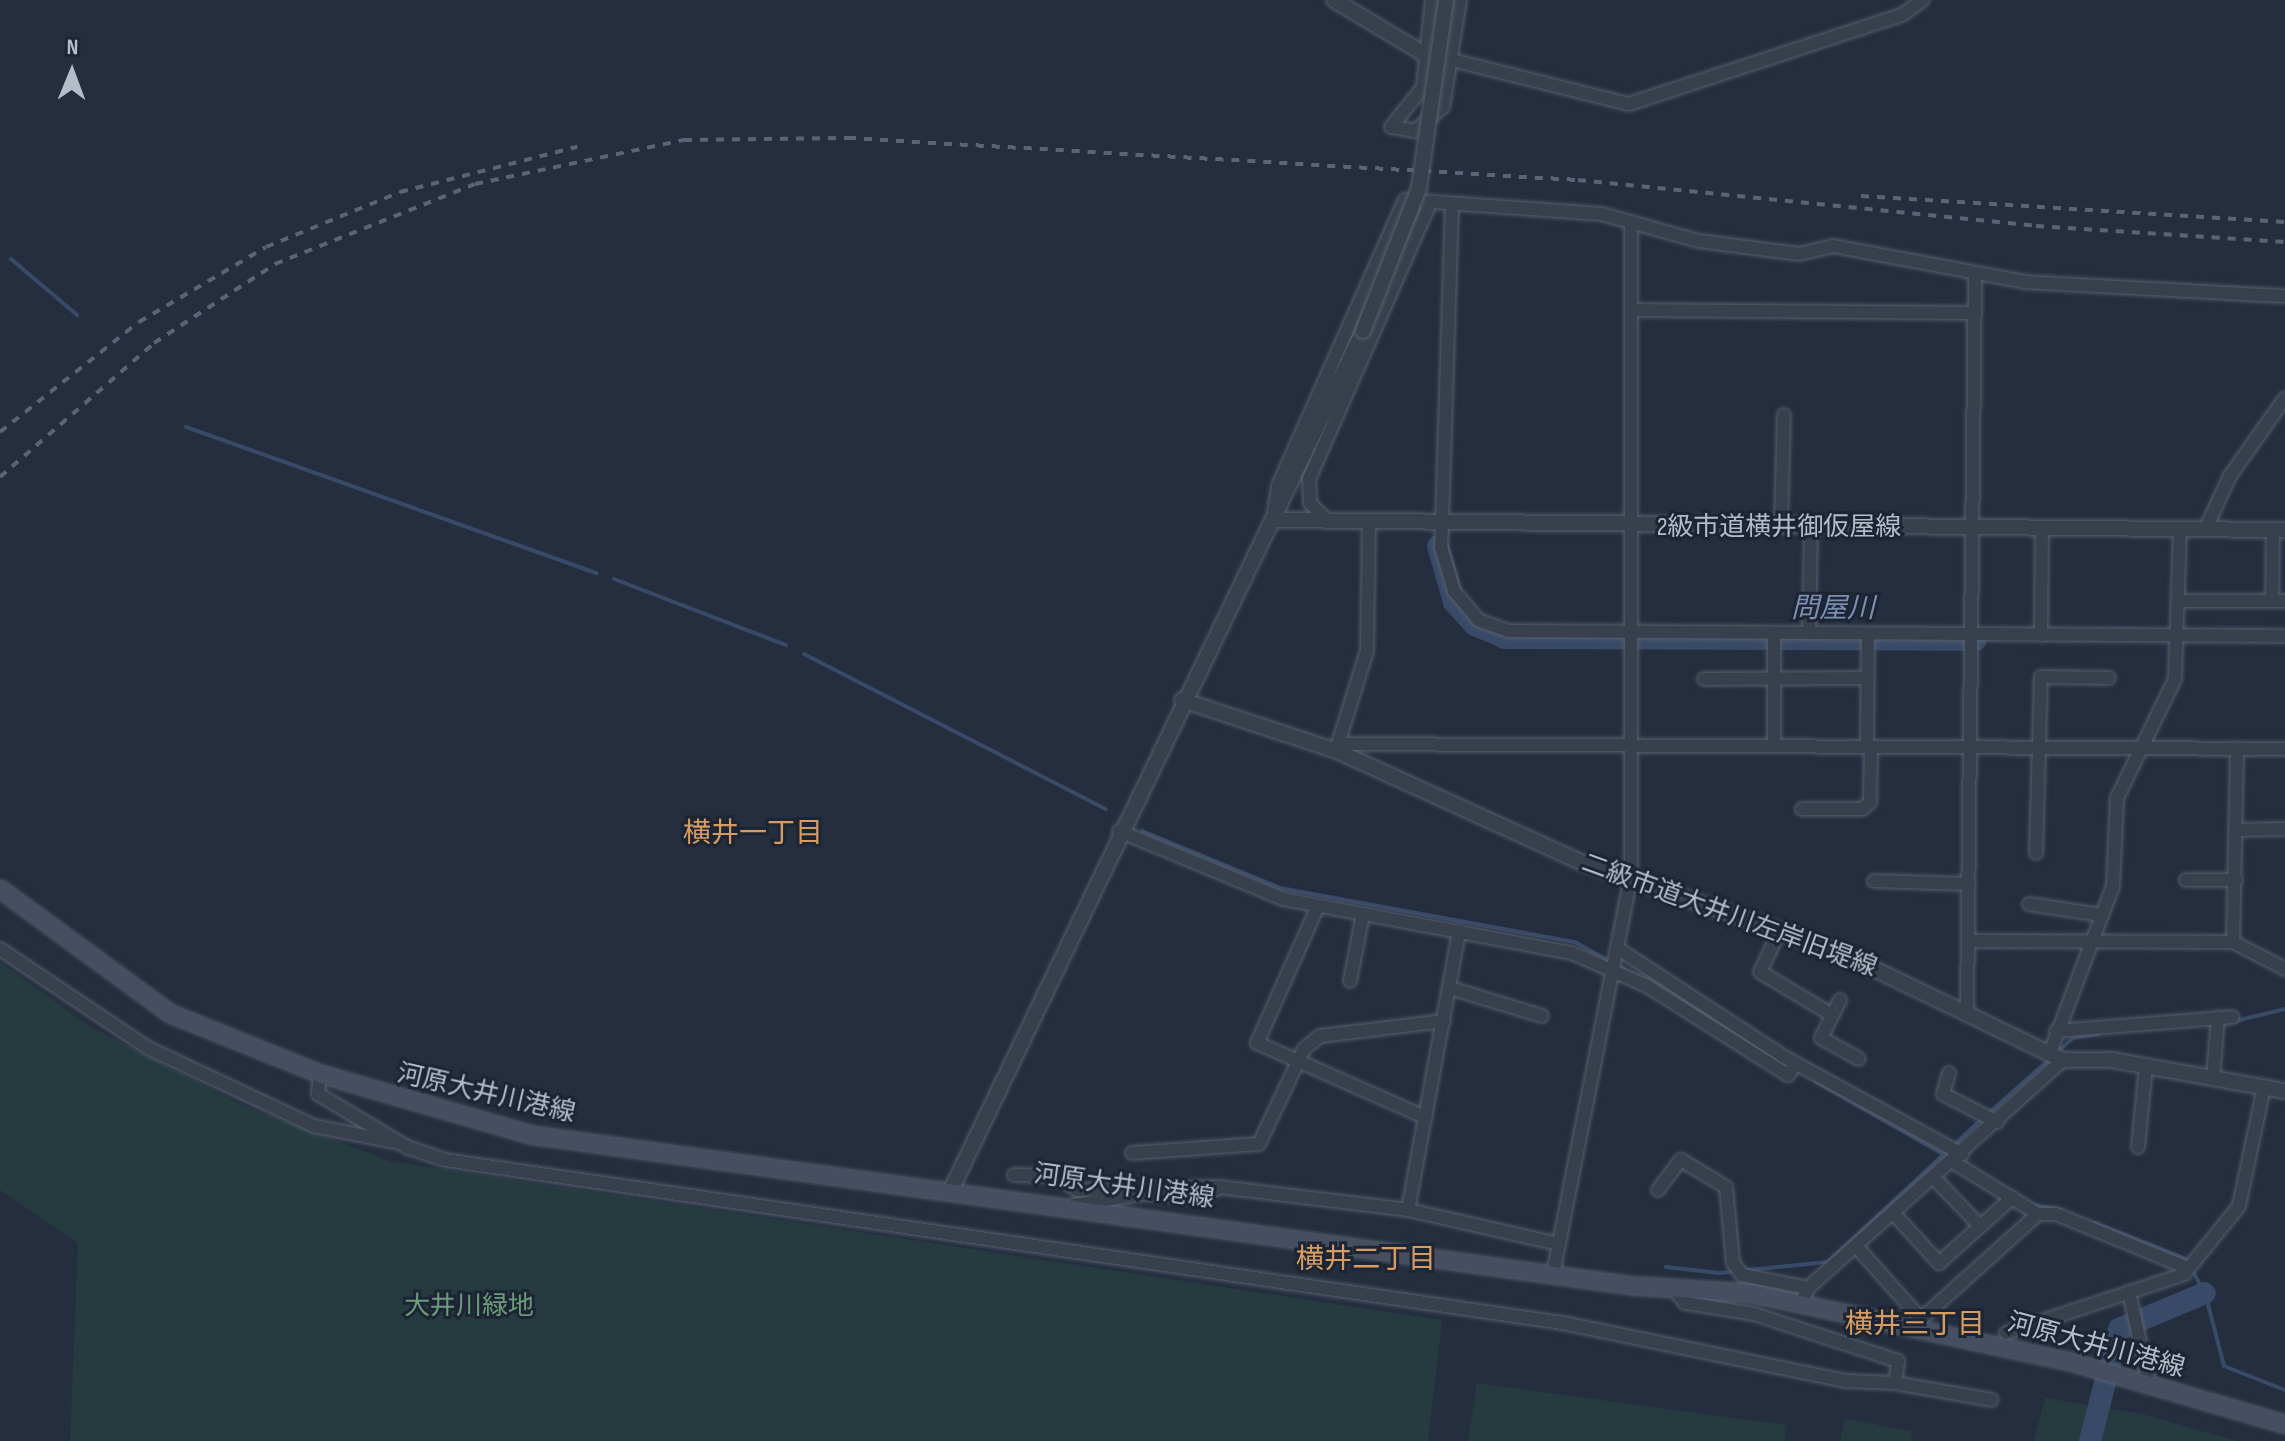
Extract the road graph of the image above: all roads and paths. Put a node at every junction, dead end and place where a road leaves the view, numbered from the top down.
1 (1334, 0) edge
2 (1432, 0) edge
3 (1446, 0) edge
4 (1460, 0) edge
5 (1923, 0) edge
6 (1426, 55) junction
7 (1452, 60) junction
8 (1430, 203) junction
9 (1452, 204) junction
10 (1631, 223) junction
11 (1975, 273) junction
12 (2285, 296) edge
13 (1633, 310) junction
14 (1974, 313) junction
15 (2285, 398) edge
16 (1784, 415) dead end
17 (1273, 520) junction
18 (1334, 526) junction
19 (1369, 526) junction
20 (1441, 526) junction
21 (1635, 527) junction
22 (1781, 527) junction
23 (1811, 527) junction
24 (1972, 529) junction
25 (2042, 529) junction
26 (2180, 529) junction
27 (2205, 530) junction
28 (2279, 530) edge
29 (2179, 601) junction
30 (2279, 601) edge
31 (1633, 632) junction
32 (1774, 633) junction
33 (1809, 633) junction
34 (1868, 634) junction
35 (1972, 635) junction
36 (2041, 635) junction
37 (2178, 636) junction
38 (2285, 636) edge
39 (1774, 678) junction
40 (1868, 678) junction
41 (2109, 678) dead end
42 (1704, 679) dead end
43 (1182, 700) junction
44 (1631, 745) junction
45 (1774, 745) junction
46 (1869, 746) junction
47 (1970, 746) junction
48 (2039, 747) junction
49 (2143, 747) junction
50 (1338, 748) junction
51 (2237, 748) junction
52 (2285, 749) edge
53 (1802, 809) dead end
54 (2285, 829) edge
55 (2236, 830) junction
56 (1119, 831) junction
57 (2036, 853) dead end
58 (1631, 875) junction
59 (2186, 880) dead end
60 (2236, 880) junction
61 (1874, 881) dead end
62 (1969, 884) junction
63 (0, 889) edge
64 (2029, 904) dead end
65 (1318, 906) junction
66 (1363, 914) junction
67 (2101, 915) junction
68 (1459, 931) junction
69 (1779, 932) junction
70 (1969, 941) junction
71 (2233, 942) junction
72 (2089, 943) junction
73 (0, 949) edge
74 (1620, 951) junction
75 (2285, 969) edge
76 (1616, 971) junction
77 (1350, 981) dead end
78 (1450, 988) junction
79 (1691, 995) junction
80 (1840, 1000) dead end
81 (1684, 1007) junction
82 (1967, 1012) junction
83 (1832, 1015) junction
84 (1542, 1016) dead end
85 (1444, 1021) junction
86 (2056, 1031) junction
87 (2056, 1057) junction
88 (1859, 1059) dead end
89 (1297, 1061) junction
90 (1796, 1063) junction
91 (2146, 1066) junction
92 (1949, 1073) dead end
93 (320, 1074) junction
94 (2213, 1078) junction
95 (2264, 1087) junction
96 (2285, 1091) edge
97 (1425, 1117) junction
98 (1997, 1122) junction
99 (398, 1142) junction
100 (2138, 1147) dead end
101 (1132, 1153) dead end
102 (1958, 1158) junction
103 (1014, 1175) dead end
104 (1935, 1179) junction
105 (1219, 1187) junction
106 (952, 1188) junction
107 (1658, 1190) dead end
108 (2012, 1198) junction
109 (1074, 1205) junction
110 (1408, 1210) junction
111 (1894, 1214) junction
112 (2038, 1214) junction
113 (1980, 1226) junction
114 (1559, 1244) junction
115 (1856, 1246) junction
116 (2185, 1267) junction
117 (1553, 1274) junction
118 (1808, 1288) junction
119 (1675, 1290) junction
120 (2129, 1292) junction
121 (1801, 1304) junction
122 (2006, 1333) dead end
123 (1895, 1383) junction
124 (2149, 1383) junction
125 (1992, 1400) dead end
126 (2285, 1424) edge

1 - 6 street
2 - 6 street
3 - 17 street, bridge
4 - 7 street
5 - 7 street
6 - 7 street
6 - 7 street
8 - 9 street
8 - 17 street
8 - 18 street
9 - 10 street
9 - 20 street
10 - 11 street
10 - 13 street
11 - 12 street
11 - 14 street
13 - 14 street
13 - 21 street
14 - 24 street
15 - 27 street
16 - 22 street
17 - 18 street, 2級市道横井御仮屋線
17 - 43 street
18 - 19 street, 2級市道横井御仮屋線
19 - 20 street, 2級市道横井御仮屋線
19 - 50 street
20 - 21 street, 2級市道横井御仮屋線
20 - 31 street
21 - 22 street, 2級市道横井御仮屋線
21 - 31 street
22 - 23 street, 2級市道横井御仮屋線
23 - 24 street, 2級市道横井御仮屋線
23 - 33 street
24 - 25 street, 2級市道横井御仮屋線
24 - 35 street
25 - 26 street, 2級市道横井御仮屋線
25 - 36 street
26 - 27 street, 2級市道横井御仮屋線
26 - 29 street
27 - 28 street, 2級市道横井御仮屋線
28 - 30 street
29 - 30 street
29 - 37 street
31 - 32 street
31 - 44 street
32 - 33 street
32 - 39 street
33 - 34 street
34 - 35 street
34 - 40 street
35 - 36 street
35 - 47 street
36 - 37 street
37 - 38 street
37 - 49 street
39 - 40 street
39 - 42 street
39 - 45 street
40 - 46 street
41 - 48 street
43 - 50 street, 二級市道大井川左岸旧堤線
43 - 56 street
44 - 45 street
44 - 50 street
44 - 58 street
45 - 46 street
46 - 47 street
46 - 53 street
47 - 48 street
47 - 62 street
48 - 49 street
48 - 57 street
49 - 51 street
49 - 67 street
50 - 58 street, 二級市道大井川左岸旧堤線
51 - 52 street
51 - 55 street
54 - 55 street
55 - 60 street
56 - 65 street
56 - 106 street
58 - 69 street, 二級市道大井川左岸旧堤線
58 - 74 street
59 - 60 street
60 - 71 street
61 - 62 street
62 - 70 street
63 - 93 main road, 河原大井川港線
64 - 67 street
65 - 66 street
65 - 89 street
66 - 68 street
66 - 77 street
67 - 72 street
68 - 76 street
68 - 78 street
69 - 82 street, 二級市道大井川左岸旧堤線
69 - 83 street
70 - 72 street
70 - 82 street
71 - 72 street
71 - 75 street
72 - 86 street
73 - 99 street
74 - 76 street
74 - 79 street
76 - 81 street
76 - 114 street
78 - 84 street
78 - 85 street
79 - 81 street
79 - 90 street
80 - 83 street
81 - 90 street
82 - 87 street, 二級市道大井川左岸旧堤線
83 - 88 street
85 - 89 street
85 - 97 street
86 - 87 street
86 - 94 street
87 - 91 street, 二級市道大井川左岸旧堤線
87 - 98 street
89 - 97 street
89 - 101 street
90 - 102 street
91 - 94 street, 二級市道大井川左岸旧堤線
91 - 100 street
92 - 98 street
93 - 99 street
93 - 106 main road, 河原大井川港線
94 - 95 street, 二級市道大井川左岸旧堤線
95 - 96 street, 二級市道大井川左岸旧堤線
95 - 116 street
97 - 110 street
98 - 102 street
99 - 123 street
102 - 104 street
102 - 108 street
103 - 105 street
104 - 111 street
104 - 113 street
105 - 109 street
105 - 110 street
106 - 109 main road, 河原大井川港線
107 - 118 street
108 - 112 street
108 - 113 street
109 - 117 main road, 河原大井川港線
110 - 114 street
111 - 113 street
111 - 115 street
112 - 115 street
112 - 116 street
114 - 117 street
115 - 118 street
116 - 120 street
117 - 119 main road, 河原大井川港線
118 - 121 street
119 - 121 main road, 河原大井川港線
119 - 123 street
120 - 122 street
120 - 124 street
121 - 124 main road, 河原大井川港線
123 - 125 street
124 - 126 main road, 河原大井川港線

